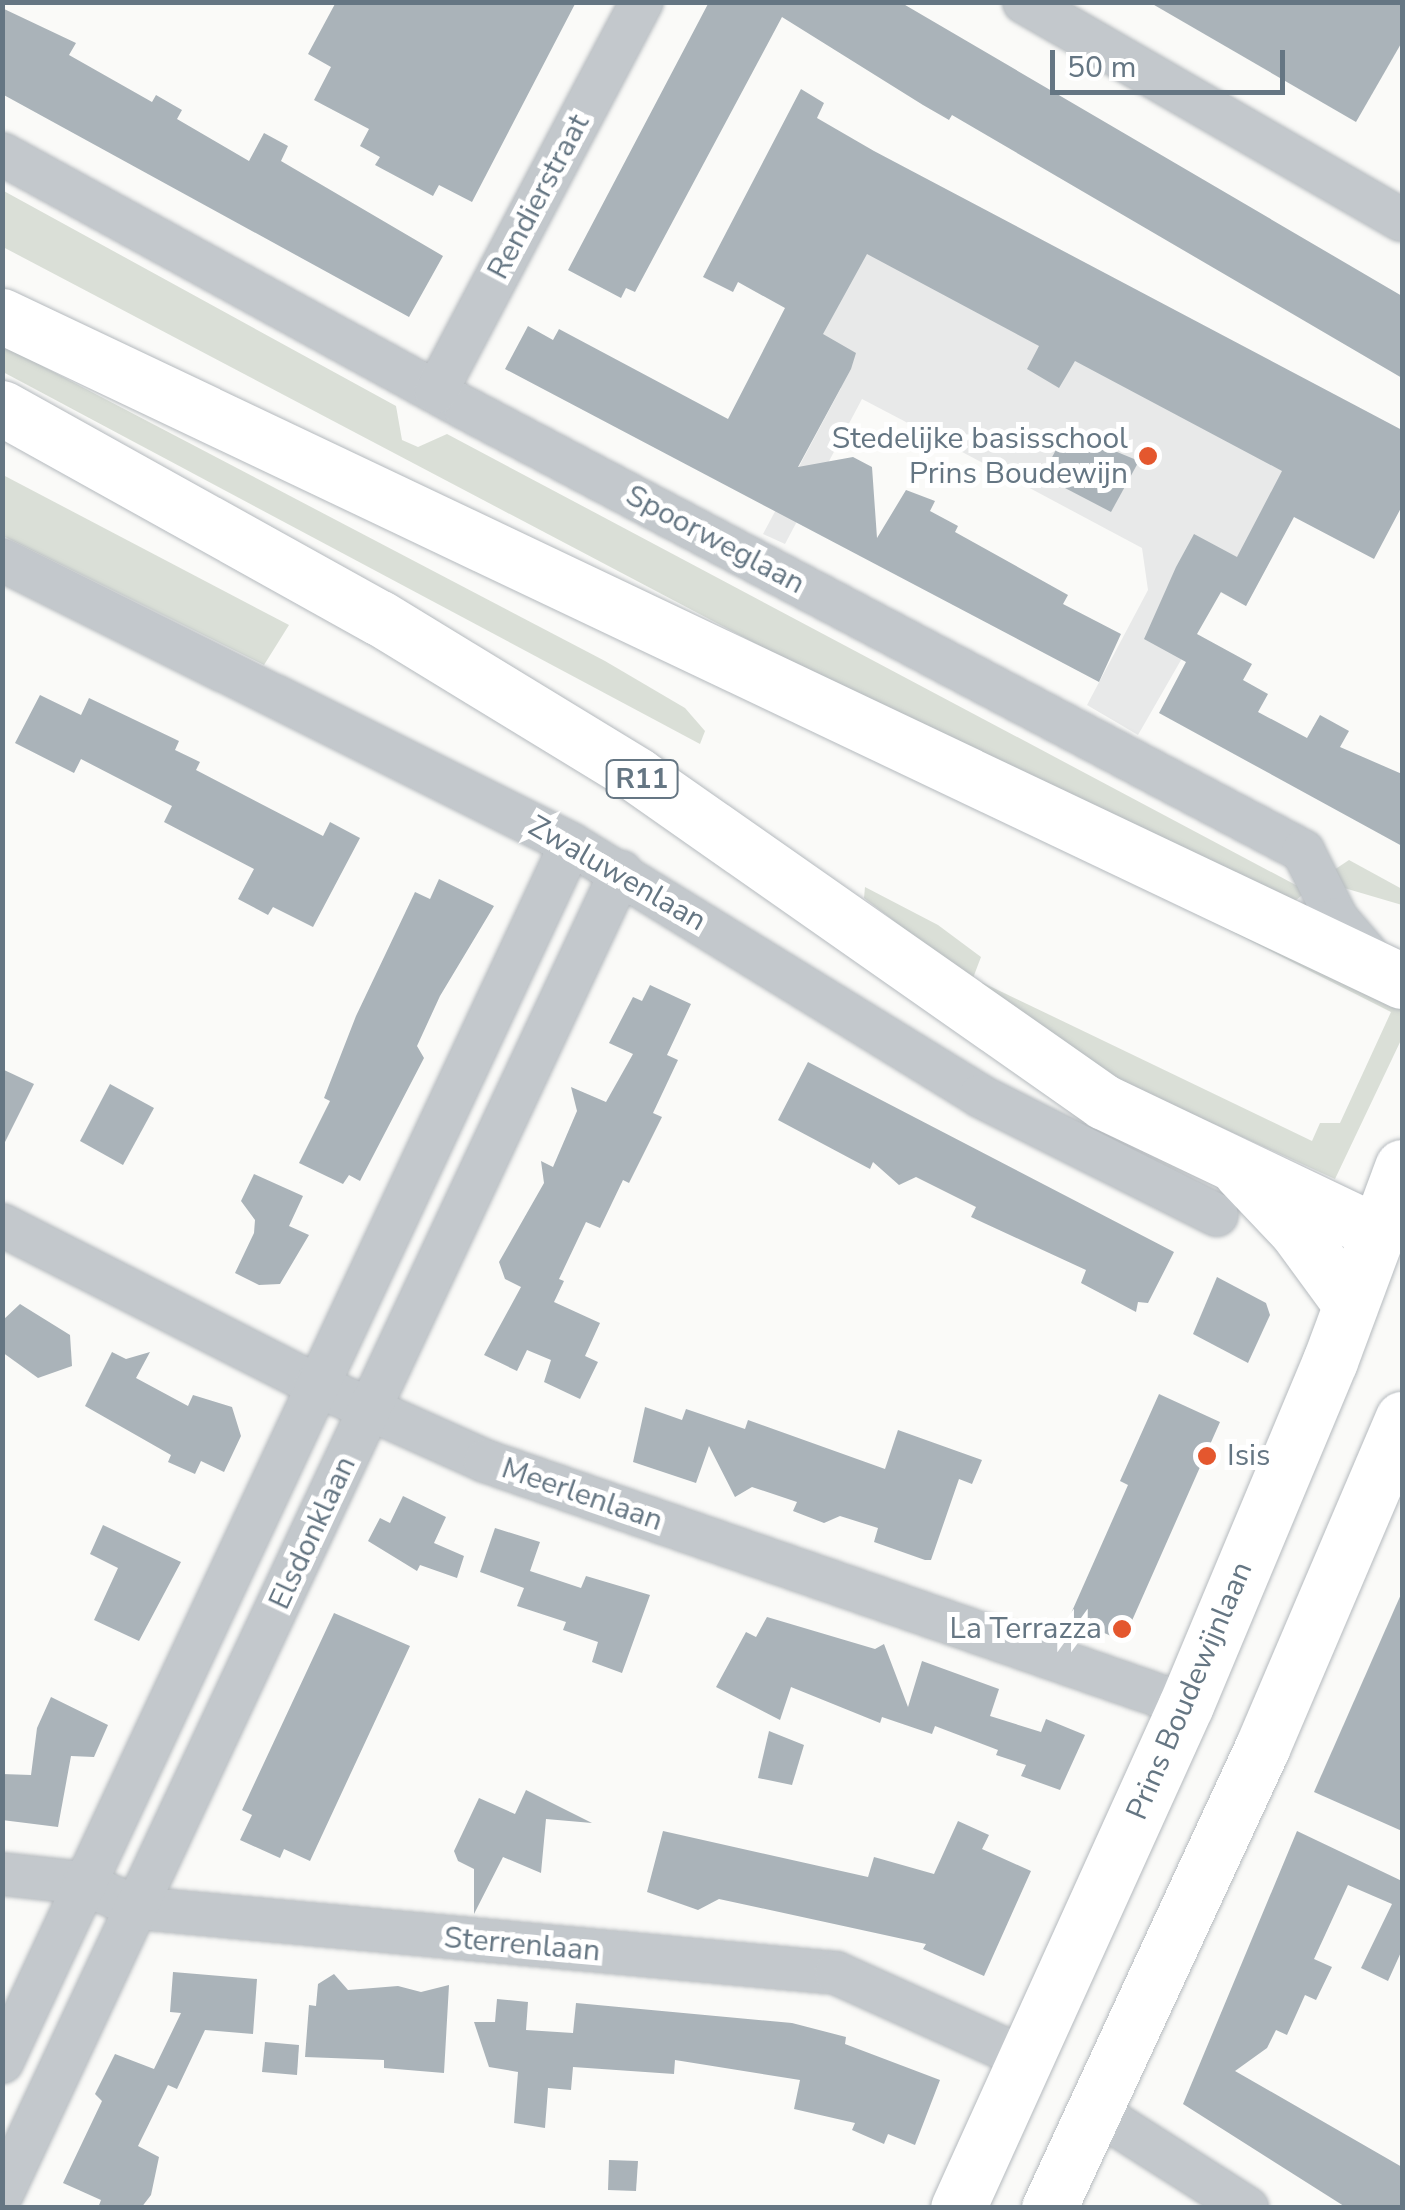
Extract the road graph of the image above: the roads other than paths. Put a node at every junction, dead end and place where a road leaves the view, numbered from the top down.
1 (642, 2) edge
2 (1024, 2) edge
3 (2, 154) edge
4 (1402, 220) edge
5 (2, 281) edge
6 (2, 316) edge
7 (436, 392) junction
8 (2, 408) edge
9 (199, 410) junction
10 (2, 560) edge
11 (571, 844) junction
12 (621, 872) junction
13 (1395, 971) edge
14 (1402, 1166) edge
15 (1228, 1193) junction
16 (2, 1225) edge
17 (1389, 1238) edge
18 (1348, 1301) junction
19 (316, 1385) junction
20 (370, 1411) junction
21 (1402, 1419) edge
22 (1186, 1705) junction
23 (2, 1874) edge
24 (83, 1883) junction
25 (138, 1908) junction
26 (1029, 2060) junction
27 (2, 2062) edge
28 (1098, 2114) junction
29 (2, 2194) edge
30 (958, 2208) edge
31 (1049, 2208) edge
32 (1248, 2208) edge

1 - 7 street, Rendierstraat
2 - 4 street
3 - 7 street, Spoorweglaan
5 - 9 main road
6 - 9 main road
7 - 13 street, Spoorweglaan
8 - 15 main road, R11
9 - 13 main road
10 - 11 street, Zwaluwenlaan
11 - 12 street, Zwaluwenlaan
11 - 19 street, Elsdonklaan
12 - 15 street, Zwaluwenlaan
12 - 20 street, Elsdonklaan
14 - 17 main road, Prins Boudewijnlaan
15 - 17 main road, R11
15 - 18 main road
16 - 19 street, Meerlenlaan
17 - 18 main road, Prins Boudewijnlaan
18 - 22 main road, Prins Boudewijnlaan
19 - 20 street, Meerlenlaan
19 - 24 street, Elsdonklaan
20 - 22 street, Meerlenlaan
20 - 25 street, Elsdonklaan
21 - 28 main road
22 - 26 main road, Prins Boudewijnlaan
23 - 24 street, Sterrenlaan
24 - 25 street, Sterrenlaan
24 - 27 street, Elsdonklaan
25 - 26 street, Sterrenlaan
25 - 29 street, Elsdonklaan
26 - 30 main road, Prins Boudewijnlaan
28 - 31 main road
28 - 32 street

